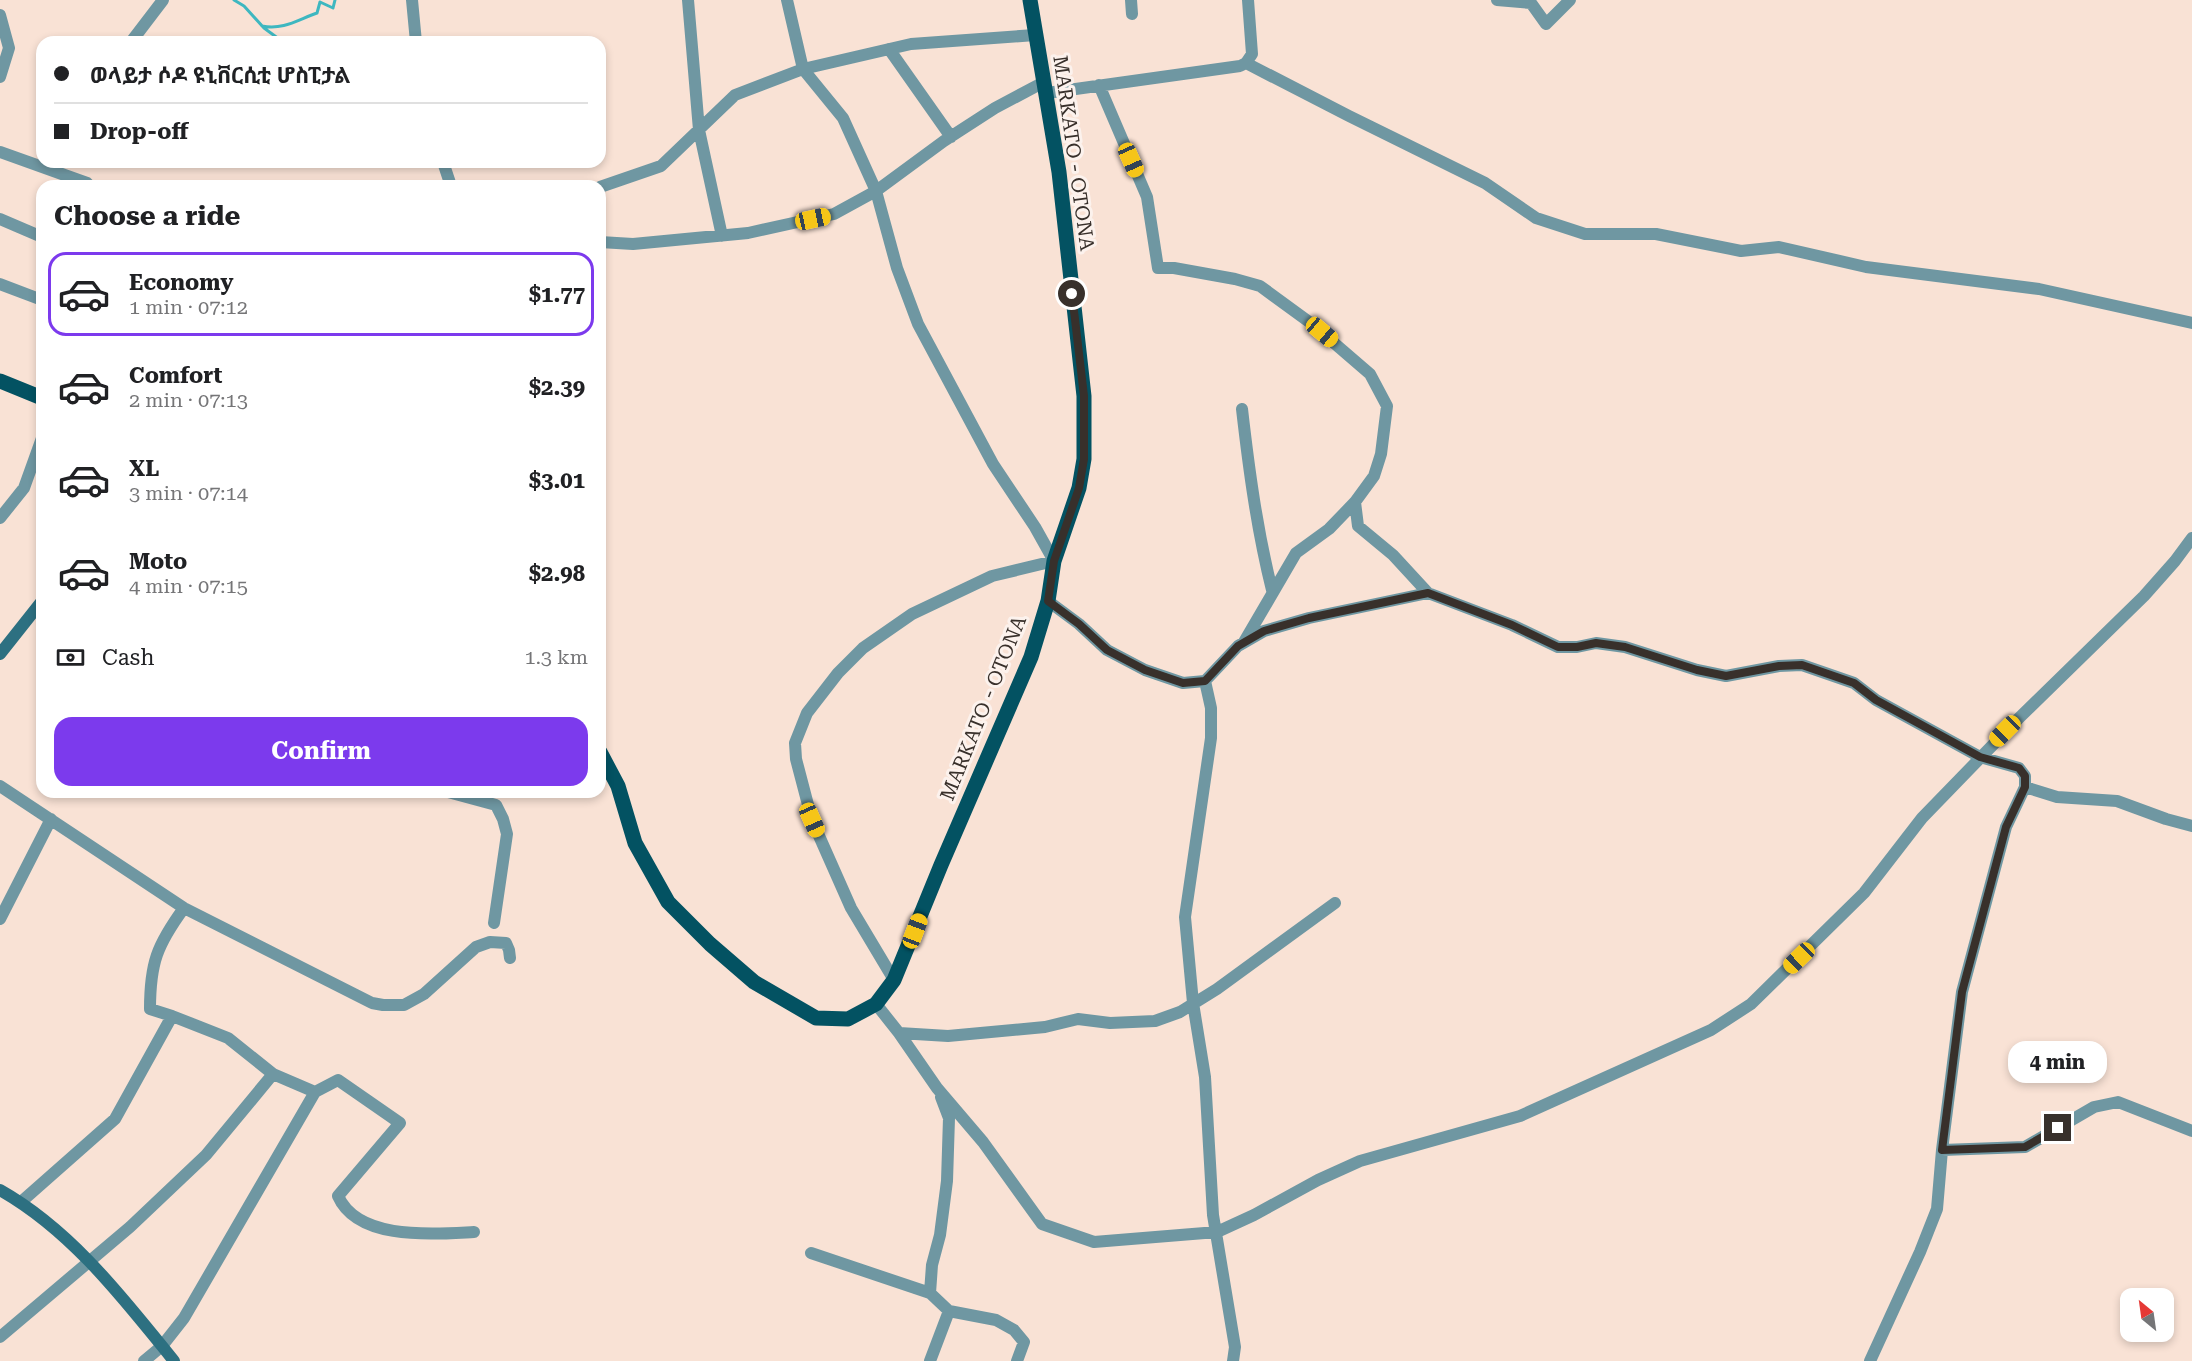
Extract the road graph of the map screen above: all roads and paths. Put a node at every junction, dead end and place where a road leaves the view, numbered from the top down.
1 (163, 0) edge
2 (412, 0) edge
3 (688, 0) edge
4 (787, 0) edge
5 (1030, 0) edge
6 (1131, 0) edge
7 (1248, 0) edge
8 (1497, 0) edge
9 (1570, 0) edge
10 (1132, 14) dead end
11 (0, 15) edge
12 (1035, 35) junction
13 (136, 36) edge
14 (415, 36) edge
15 (890, 49) junction
16 (1246, 63) junction
17 (803, 69) junction
18 (0, 76) edge
19 (1099, 85) junction
20 (1046, 87) junction
21 (699, 130) junction
22 (951, 137) junction
23 (0, 152) edge
24 (36, 161) edge
25 (59, 168) edge
26 (80, 180) edge
27 (606, 185) edge
28 (876, 191) junction
29 (0, 219) edge
30 (36, 234) edge
31 (722, 236) junction
32 (606, 242) edge
33 (0, 284) edge
34 (36, 298) edge
35 (2192, 323) edge
36 (0, 381) edge
37 (36, 396) edge
38 (1242, 409) dead end
39 (36, 455) edge
40 (1355, 502) junction
41 (0, 518) edge
42 (2192, 538) edge
43 (1054, 561) junction
44 (1272, 590) junction
45 (1428, 593) junction
46 (1048, 601) junction
47 (36, 609) edge
48 (1244, 643) junction
49 (0, 654) edge
50 (1205, 681) junction
51 (1980, 757) junction
52 (606, 763) edge
53 (0, 786) edge
54 (2025, 787) junction
55 (470, 798) edge
56 (51, 819) junction
57 (2192, 826) edge
58 (1335, 903) dead end
59 (184, 909) junction
60 (0, 919) edge
61 (494, 923) dead end
62 (510, 958) dead end
63 (894, 981) junction
64 (1193, 1003) junction
65 (876, 1004) junction
66 (172, 1016) junction
67 (899, 1033) junction
68 (273, 1074) junction
69 (937, 1088) junction
70 (315, 1092) junction
71 (2192, 1131) edge
72 (1942, 1150) junction
73 (0, 1190) edge
74 (21, 1202) junction
75 (474, 1232) dead end
76 (1217, 1232) junction
77 (811, 1253) dead end
78 (91, 1261) junction
79 (930, 1293) junction
80 (949, 1311) junction
81 (0, 1337) edge
82 (162, 1346) junction
83 (144, 1361) edge
84 (174, 1361) edge
85 (930, 1361) edge
86 (1017, 1361) edge
87 (1233, 1361) edge
88 (1869, 1361) edge

1 - 13 street
2 - 14 street
3 - 21 street
4 - 17 street
5 - 12 main road, MARKATO - OTONA
6 - 10 street
7 - 16 street
8 - 9 street
11 - 18 street
12 - 15 street
12 - 20 main road, MARKATO - OTONA
15 - 17 street
15 - 22 street
16 - 19 street
16 - 35 street
17 - 21 street
17 - 28 street
19 - 20 street
19 - 40 street
20 - 22 street
20 - 43 main road, MARKATO - OTONA
21 - 27 street
21 - 31 street
22 - 28 street
23 - 24 street
25 - 26 street
28 - 31 street
28 - 43 street
29 - 30 street
31 - 32 street
33 - 34 street
36 - 37 main road
38 - 44 street
39 - 41 street
40 - 44 street
40 - 45 street
42 - 51 street
43 - 46 main road, MARKATO - OTONA
43 - 63 street
44 - 48 street
45 - 48 street
45 - 51 street
46 - 50 street
46 - 63 main road, MARKATO - OTONA
47 - 49 main road
48 - 50 street
50 - 64 street
51 - 54 street
51 - 76 street
52 - 65 main road, MARKATO - OTONA
53 - 56 street
54 - 57 street
54 - 72 street
55 - 61 street
56 - 59 street
56 - 60 street
58 - 64 street
59 - 62 street
59 - 66 street
63 - 65 main road, MARKATO - OTONA
64 - 67 street
64 - 76 street
65 - 67 street
66 - 68 street
66 - 74 street
67 - 69 street
68 - 70 street
68 - 78 street
69 - 76 street
69 - 79 street
70 - 75 street
70 - 82 street
71 - 72 street
72 - 88 street
73 - 74 main road
74 - 78 main road
76 - 87 street
77 - 79 street
78 - 81 street
78 - 82 main road
79 - 80 street
80 - 85 street
80 - 86 street
82 - 83 street
82 - 84 main road

